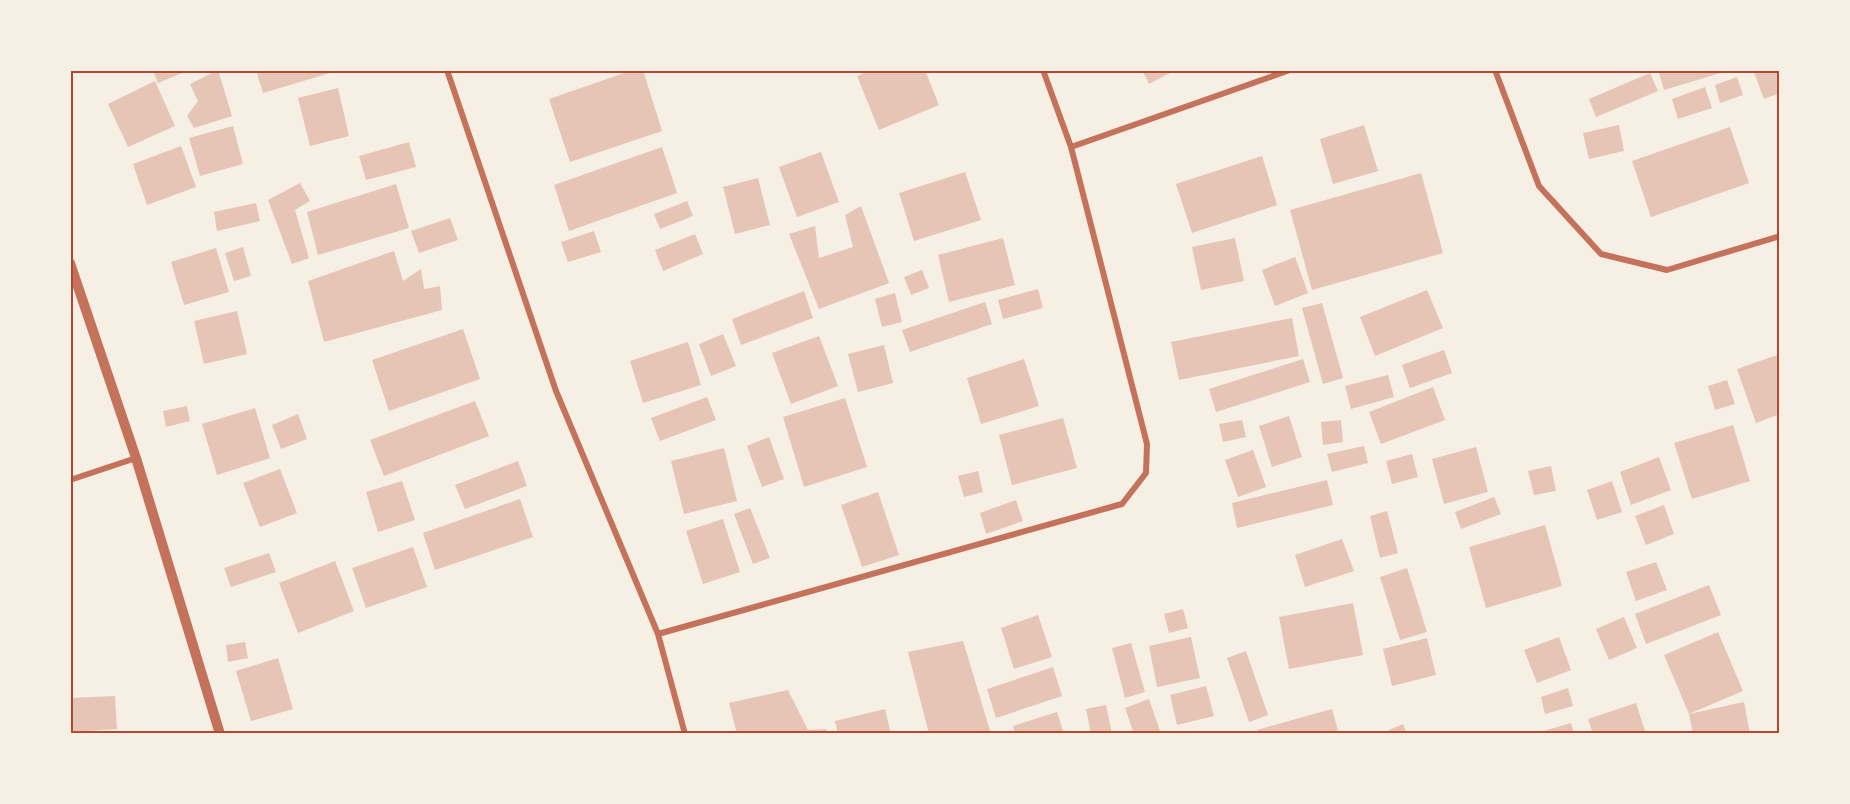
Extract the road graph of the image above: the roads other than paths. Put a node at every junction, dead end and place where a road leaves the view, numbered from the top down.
1 (447, 70) edge
2 (1043, 70) edge
3 (1290, 70) edge
4 (1495, 70) edge
5 (1071, 147) junction
6 (1779, 236) edge
7 (70, 263) edge
8 (136, 458) junction
9 (70, 480) edge
10 (658, 634) junction
11 (220, 734) edge
12 (685, 734) edge

1 - 10 street
2 - 5 street
3 - 5 street
4 - 6 street
5 - 10 street
7 - 8 street
8 - 9 street
8 - 11 street
10 - 12 street

